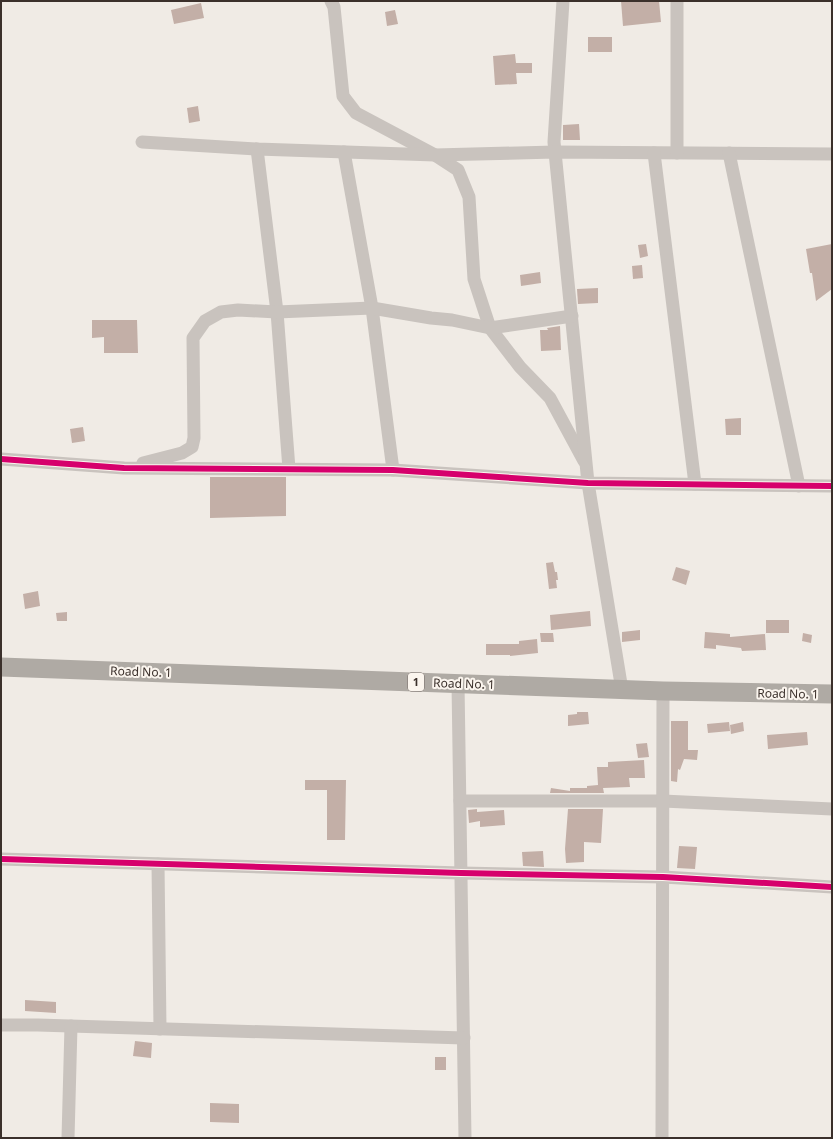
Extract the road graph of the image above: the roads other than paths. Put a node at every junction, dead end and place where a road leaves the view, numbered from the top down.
1 (331, 1) edge
2 (563, 1) edge
3 (677, 1) edge
4 (142, 142) dead end
5 (257, 149) junction
6 (344, 152) junction
7 (555, 152) junction
8 (654, 153) junction
9 (677, 153) junction
10 (729, 153) junction
11 (832, 154) edge
12 (435, 155) junction
13 (372, 308) junction
14 (277, 312) junction
15 (572, 316) junction
16 (490, 328) junction
17 (1, 459) edge
18 (587, 466) junction
19 (124, 468) junction
20 (290, 469) junction
21 (393, 470) junction
22 (588, 483) junction
23 (695, 484) junction
24 (799, 486) junction
25 (832, 486) edge
26 (1, 667) edge
27 (458, 684) junction
28 (622, 690) junction
29 (663, 691) junction
30 (832, 694) edge
31 (663, 801) junction
32 (460, 802) junction
33 (832, 809) edge
34 (1, 859) edge
35 (158, 864) junction
36 (461, 873) junction
37 (663, 877) junction
38 (832, 887) edge
39 (1, 1025) edge
40 (71, 1026) junction
41 (160, 1029) junction
42 (464, 1038) junction
43 (68, 1138) edge
44 (465, 1138) edge
45 (662, 1138) edge

1 - 12 street
2 - 7 street
3 - 9 street
4 - 5 street
5 - 6 street
5 - 14 street
6 - 12 street
6 - 13 street
7 - 8 street
7 - 12 street
7 - 15 street
8 - 9 street
8 - 23 street
9 - 10 street
10 - 11 street
10 - 24 street
12 - 16 street
13 - 14 street
13 - 16 street
13 - 21 street
14 - 19 street
14 - 20 street
15 - 16 street
15 - 18 street
16 - 18 street
17 - 19 street
18 - 22 street
19 - 20 street
20 - 21 street
21 - 22 street
22 - 23 street
22 - 28 street
23 - 24 street
24 - 25 street
26 - 27 highway, Road No. 1 / 1
27 - 28 highway, Road No. 1 / 1
27 - 32 street
28 - 29 highway, Road No. 1 / 1
29 - 30 highway, Road No. 1 / 1
29 - 31 street
31 - 32 street
31 - 33 street
31 - 37 street
32 - 36 street
34 - 35 street
35 - 36 street
35 - 41 street
36 - 37 street
36 - 42 street
37 - 38 street
37 - 45 street
39 - 40 street
40 - 41 street
40 - 43 street
41 - 42 street
42 - 44 street

